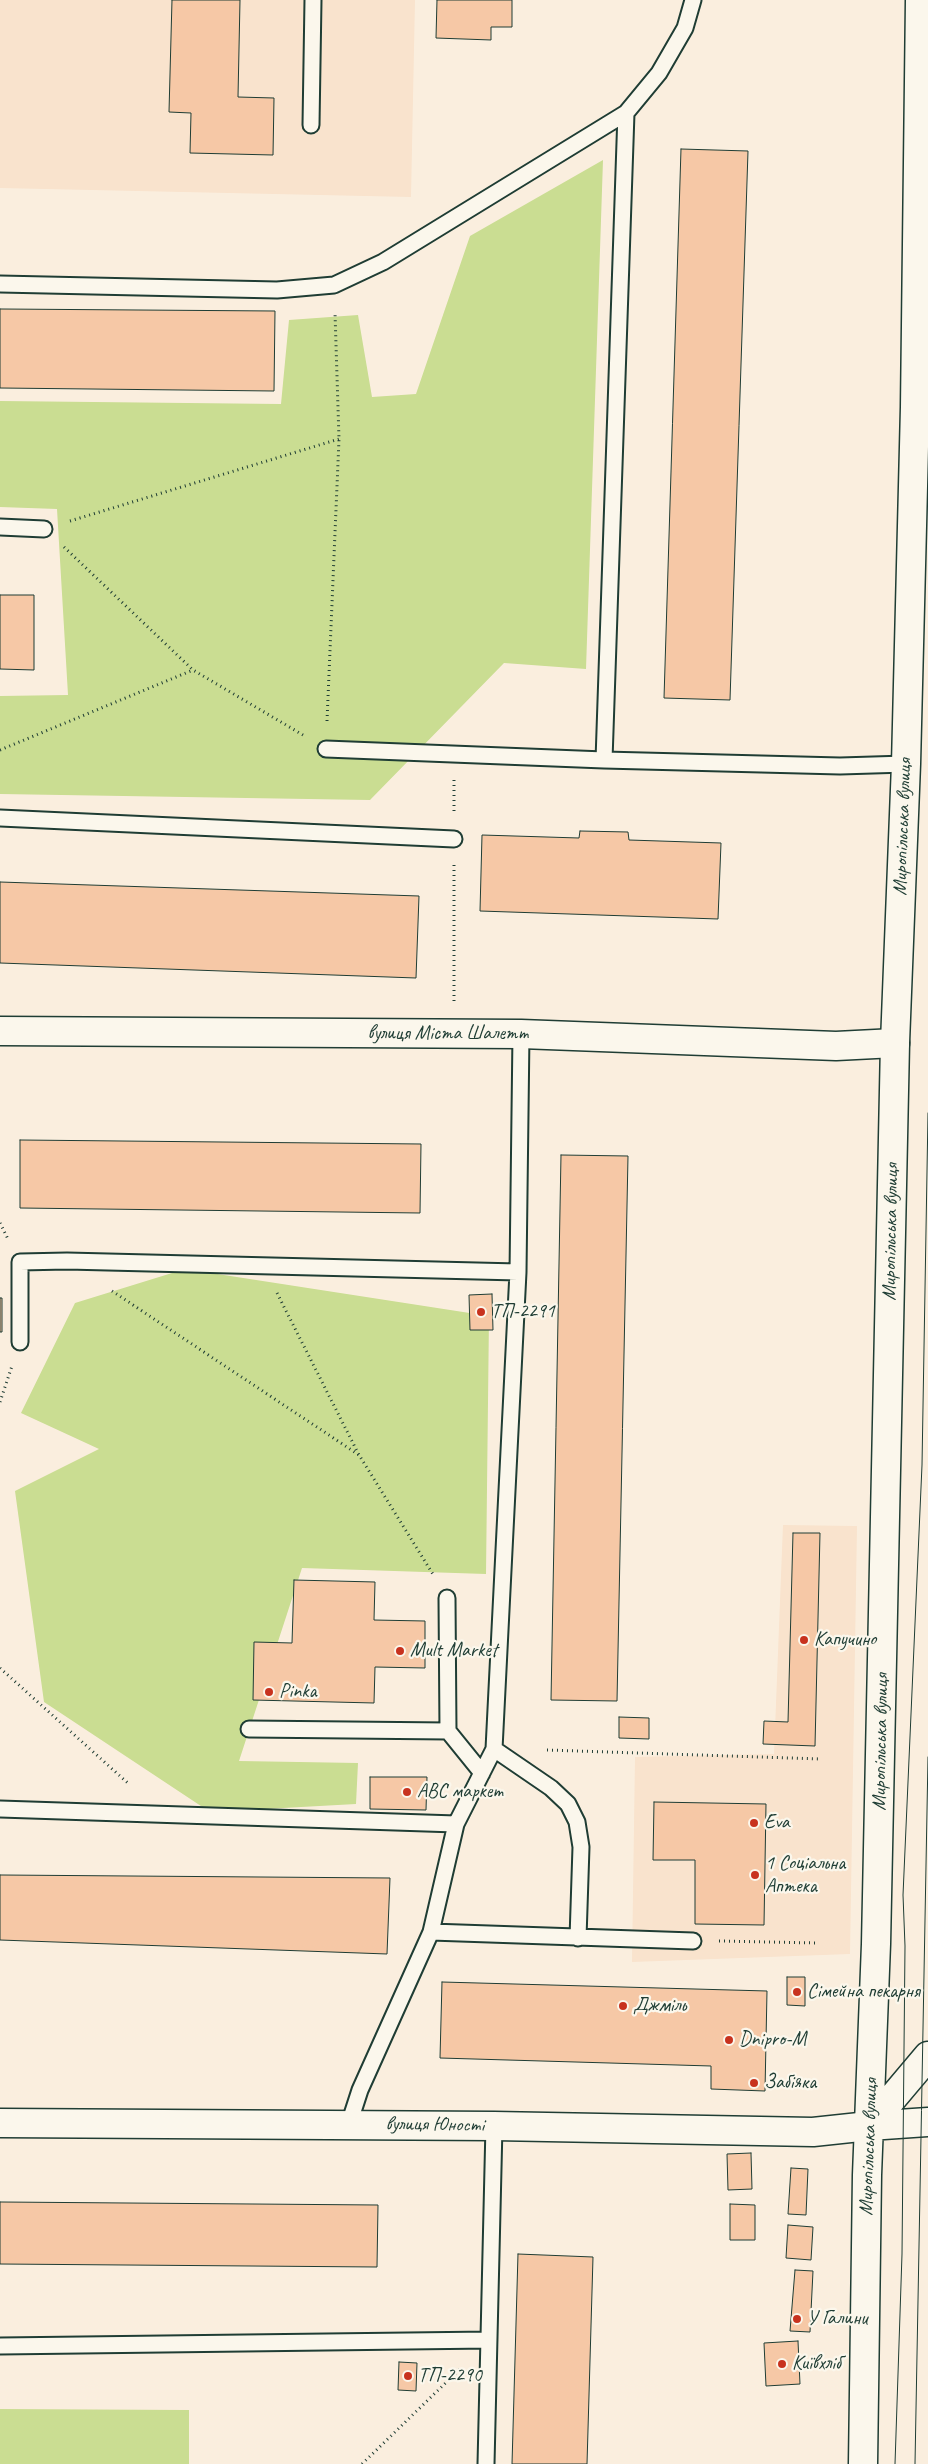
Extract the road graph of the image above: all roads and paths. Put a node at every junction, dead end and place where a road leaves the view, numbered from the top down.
1 (313, 0) edge
2 (693, 0) edge
3 (920, 0) edge
4 (626, 113) junction
5 (311, 125) dead end
6 (0, 284) edge
7 (334, 285) junction
8 (922, 407) edge
9 (339, 439) junction
10 (0, 527) edge
11 (44, 529) junction
12 (193, 670) junction
13 (326, 749) junction
14 (0, 750) edge
15 (454, 754) junction
16 (604, 760) junction
17 (906, 764) junction
18 (0, 818) edge
19 (454, 839) junction
20 (0, 1031) edge
21 (453, 1034) junction
22 (521, 1034) junction
23 (895, 1043) junction
24 (67, 1261) junction
25 (264, 1266) junction
26 (518, 1272) junction
27 (20, 1342) joint
28 (0, 1402) edge
29 (359, 1455) junction
30 (447, 1598) joint
31 (0, 1668) edge
32 (249, 1729) dead end
33 (448, 1731) junction
34 (494, 1749) junction
35 (821, 1758) dead end
36 (482, 1773) junction
37 (0, 1809) edge
38 (163, 1814) junction
39 (456, 1824) junction
40 (431, 1932) junction
41 (578, 1938) junction
42 (694, 1941) joint
43 (817, 1943) dead end
44 (928, 2056) edge
45 (928, 2122) edge
46 (0, 2123) edge
47 (349, 2124) junction
48 (494, 2126) junction
49 (869, 2126) junction
50 (489, 2340) junction
51 (0, 2346) edge
52 (362, 2464) edge
53 (486, 2464) edge
54 (863, 2464) edge

1 - 5 lane
2 - 4 lane
3 - 8 street, Миропільська вулиця
4 - 7 lane
4 - 16 lane
6 - 7 lane
7 - 9 path
8 - 17 street, Миропільська вулиця
9 - 11 path
9 - 13 path
10 - 11 lane
11 - 12 path
12 - 13 path
12 - 14 path
13 - 15 lane
15 - 16 lane
15 - 19 path
16 - 17 lane
17 - 23 street, Миропільська вулиця
18 - 19 lane
19 - 21 path
20 - 21 street, вулиця Міста Шалетт
21 - 22 street, вулиця Міста Шалетт
22 - 23 street, вулиця Міста Шалетт
22 - 26 lane
23 - 49 street, Миропільська вулиця
24 - 25 lane
24 - 27 lane
24 - 29 path
25 - 26 lane
25 - 29 path
26 - 34 lane
27 - 28 path
29 - 30 path
30 - 33 lane
31 - 38 path
32 - 33 lane
33 - 36 lane
34 - 35 path
34 - 36 lane
34 - 41 lane
36 - 39 lane
37 - 38 lane
38 - 39 lane
39 - 40 lane
40 - 41 lane
40 - 47 lane
41 - 42 lane
42 - 43 path
44 - 49 street
45 - 49 street, вулиця Юності
46 - 47 street, вулиця Юності
47 - 48 street, вулиця Юності
48 - 49 street, вулиця Юності
48 - 50 lane
49 - 54 street, Миропільська вулиця
50 - 51 lane
50 - 52 path
50 - 53 lane

